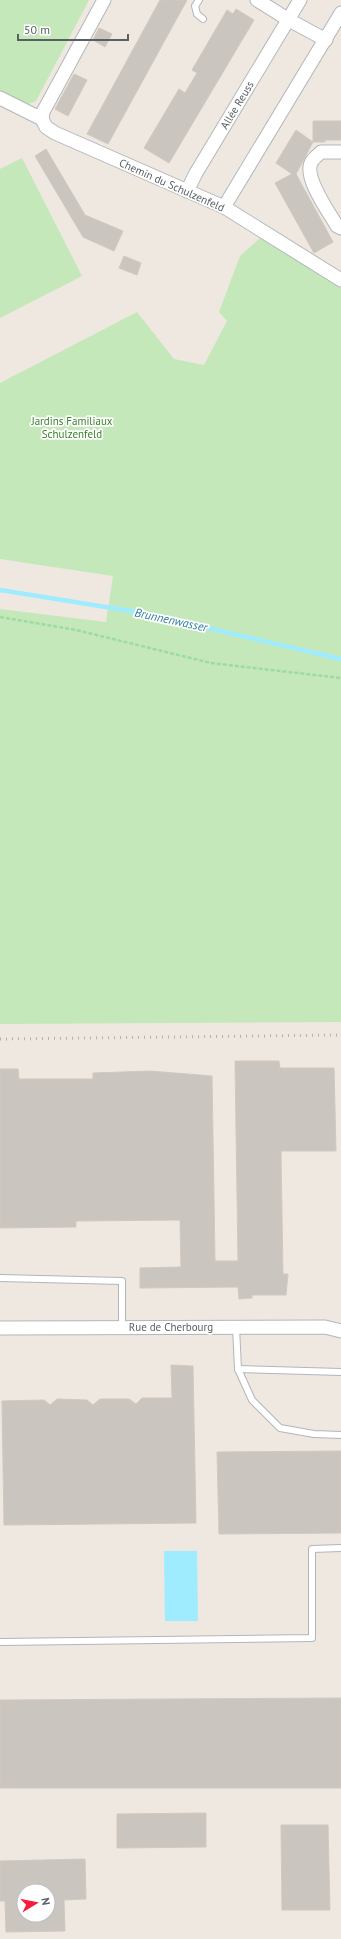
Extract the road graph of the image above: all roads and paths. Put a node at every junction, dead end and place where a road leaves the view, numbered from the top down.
1 (104, 0) edge
2 (199, 0) edge
3 (257, 0) edge
4 (300, 0) edge
5 (341, 13) edge
6 (203, 19) dead end
7 (289, 20) junction
8 (326, 40) junction
9 (0, 98) edge
10 (42, 119) junction
11 (340, 154) edge
12 (187, 191) junction
13 (224, 208) junction
14 (341, 228) edge
15 (341, 280) edge
16 (0, 617) edge
17 (341, 678) edge
18 (0, 1278) edge
19 (236, 1327) junction
20 (0, 1328) edge
21 (122, 1328) junction
22 (341, 1331) edge
23 (238, 1369) junction
24 (341, 1372) edge
25 (341, 1435) edge
26 (341, 1548) edge
27 (0, 1642) edge

1 - 10 street
2 - 6 lane
3 - 7 street
4 - 7 street, Allée Reuss
5 - 8 street
7 - 8 street
7 - 12 street, Allée Reuss
8 - 13 street
9 - 10 street, Chemin du Schulzenfeld
10 - 12 street, Chemin du Schulzenfeld
11 - 14 street
12 - 13 street, Chemin du Schulzenfeld
13 - 15 street, Chemin du Schulzenfeld
16 - 17 path
18 - 21 lane
19 - 21 street, Rue de Cherbourg
19 - 22 street, Rue de Cherbourg
19 - 23 lane
20 - 21 street, Rue de Cherbourg
23 - 24 lane
23 - 25 lane
26 - 27 lane

